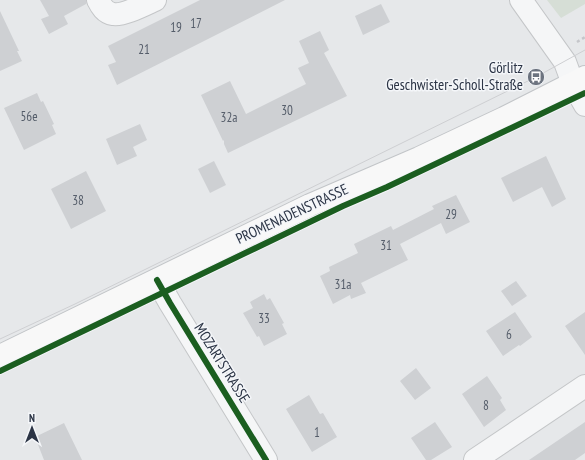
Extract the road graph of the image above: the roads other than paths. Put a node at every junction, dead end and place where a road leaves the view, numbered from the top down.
1 (98, 0) edge
2 (155, 0) edge
3 (521, 0) edge
4 (579, 80) edge
5 (585, 105) edge
6 (157, 280) junction
7 (0, 356) edge
8 (585, 386) edge
9 (266, 460) edge
10 (474, 460) edge

1 - 2 street
3 - 4 street
4 - 5 street
4 - 6 main road, PROMENADENSTRASSE
6 - 7 main road, PROMENADENSTRASSE
6 - 9 street, MOZARTSTRASSE
8 - 10 street

